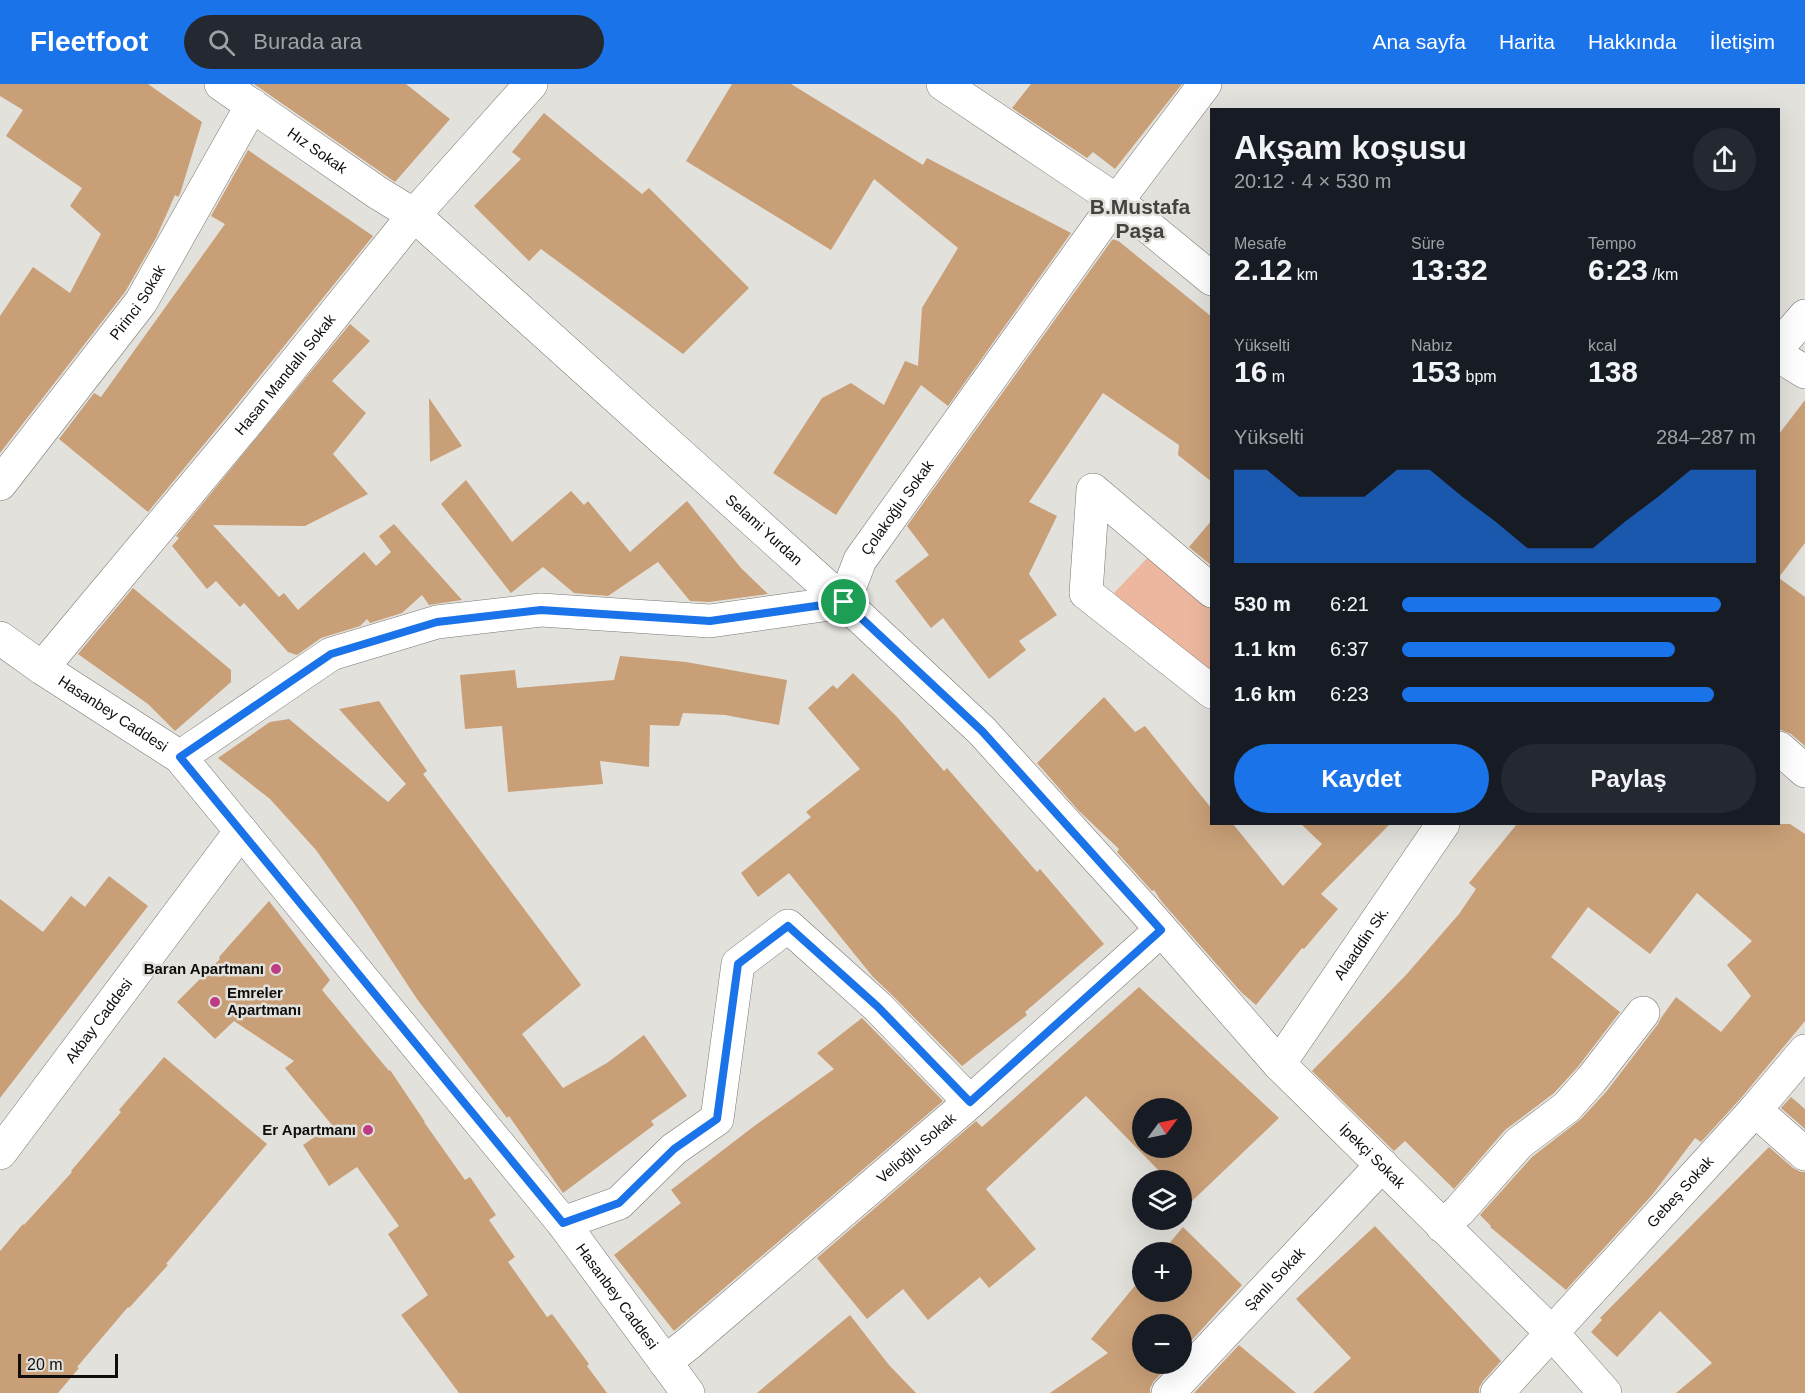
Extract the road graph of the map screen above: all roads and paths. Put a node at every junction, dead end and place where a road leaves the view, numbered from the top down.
1 (221, 84) edge
2 (531, 84) edge
3 (943, 84) edge
4 (1205, 84) edge
5 (252, 105) junction
6 (1117, 201) junction
7 (414, 215) junction
8 (1210, 277) edge
9 (1805, 316) edge
10 (1780, 345) edge
11 (1780, 357) edge
12 (1805, 372) edge
13 (0, 484) edge
14 (1210, 589) edge
15 (844, 602) junction
16 (0, 638) edge
17 (42, 668) junction
18 (1210, 691) edge
19 (1780, 749) edge
20 (180, 757) junction
21 (1805, 771) edge
22 (1442, 825) edge
23 (242, 831) junction
24 (1154, 921) junction
25 (1643, 1013) dead end
26 (1805, 1050) edge
27 (1279, 1064) junction
28 (970, 1102) junction
29 (1755, 1110) junction
30 (0, 1154) edge
31 (1805, 1154) edge
32 (1382, 1166) junction
33 (563, 1223) junction
34 (1442, 1226) junction
35 (1552, 1333) junction
36 (665, 1362) junction
37 (688, 1393) edge
38 (1168, 1393) edge
39 (1497, 1393) edge
40 (1605, 1393) edge

1 - 5 street, Hız Sokak
2 - 7 street, Hasan Mandallı Sokak
3 - 6 street
4 - 6 street, Çolakoğlu Sokak
5 - 7 street, Hız Sokak
5 - 13 street, Pirinci Sokak
6 - 8 street
6 - 15 street, Çolakoğlu Sokak
7 - 15 street, Selami Yurdan
7 - 17 street, Hasan Mandallı Sokak
9 - 10 street
11 - 12 street
14 - 18 street
15 - 20 street
15 - 24 street, Selami Yurdan
16 - 17 street, Hasanbey Caddesi
17 - 20 street, Hasanbey Caddesi
19 - 21 street
20 - 23 street, Hasanbey Caddesi
22 - 27 street, Alaaddin Sk.
23 - 30 street, Akbay Caddesi
23 - 33 street, Hasanbey Caddesi
24 - 27 street, İpekçi Sokak
24 - 28 street, Velioğlu Sokak
25 - 34 street
26 - 29 street, Gebeş Sokak
27 - 32 street, İpekçi Sokak
28 - 33 street
28 - 36 street, Velioğlu Sokak
29 - 31 street
29 - 35 street, Gebeş Sokak
32 - 34 street, İpekçi Sokak
32 - 38 street, Şanlı Sokak
33 - 36 street, Hasanbey Caddesi
34 - 35 street, İpekçi Sokak
35 - 39 street, Gebeş Sokak
35 - 40 street, İpekçi Sokak
36 - 37 street, Hasanbey Caddesi

